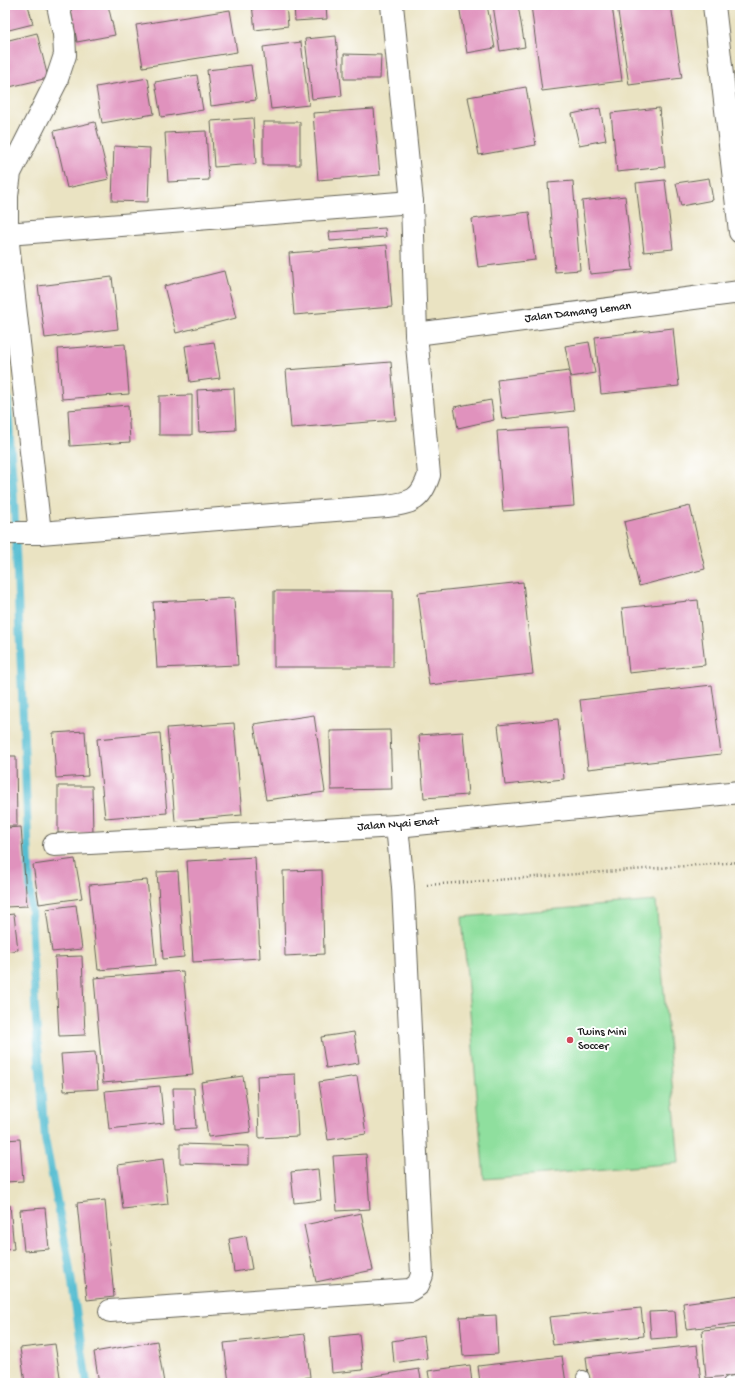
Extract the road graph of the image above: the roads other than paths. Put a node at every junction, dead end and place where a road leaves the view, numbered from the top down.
1 (58, 5) edge
2 (392, 5) edge
3 (714, 5) edge
4 (412, 202) junction
5 (740, 232) edge
6 (7, 234) junction
7 (740, 292) edge
8 (416, 334) junction
9 (23, 533) edge
10 (740, 792) edge
11 (397, 826) junction
12 (54, 845) dead end
13 (110, 1311) dead end
14 (740, 1382) edge
15 (729, 1383) edge

1 - 6 street
2 - 4 street
3 - 5 street
4 - 6 street
4 - 8 street
6 - 9 street
7 - 8 street, Jalan Damang Leman
8 - 9 street
10 - 11 street, Jalan Nyai Enat
11 - 12 street, Jalan Nyai Enat
11 - 13 street
14 - 15 lane

